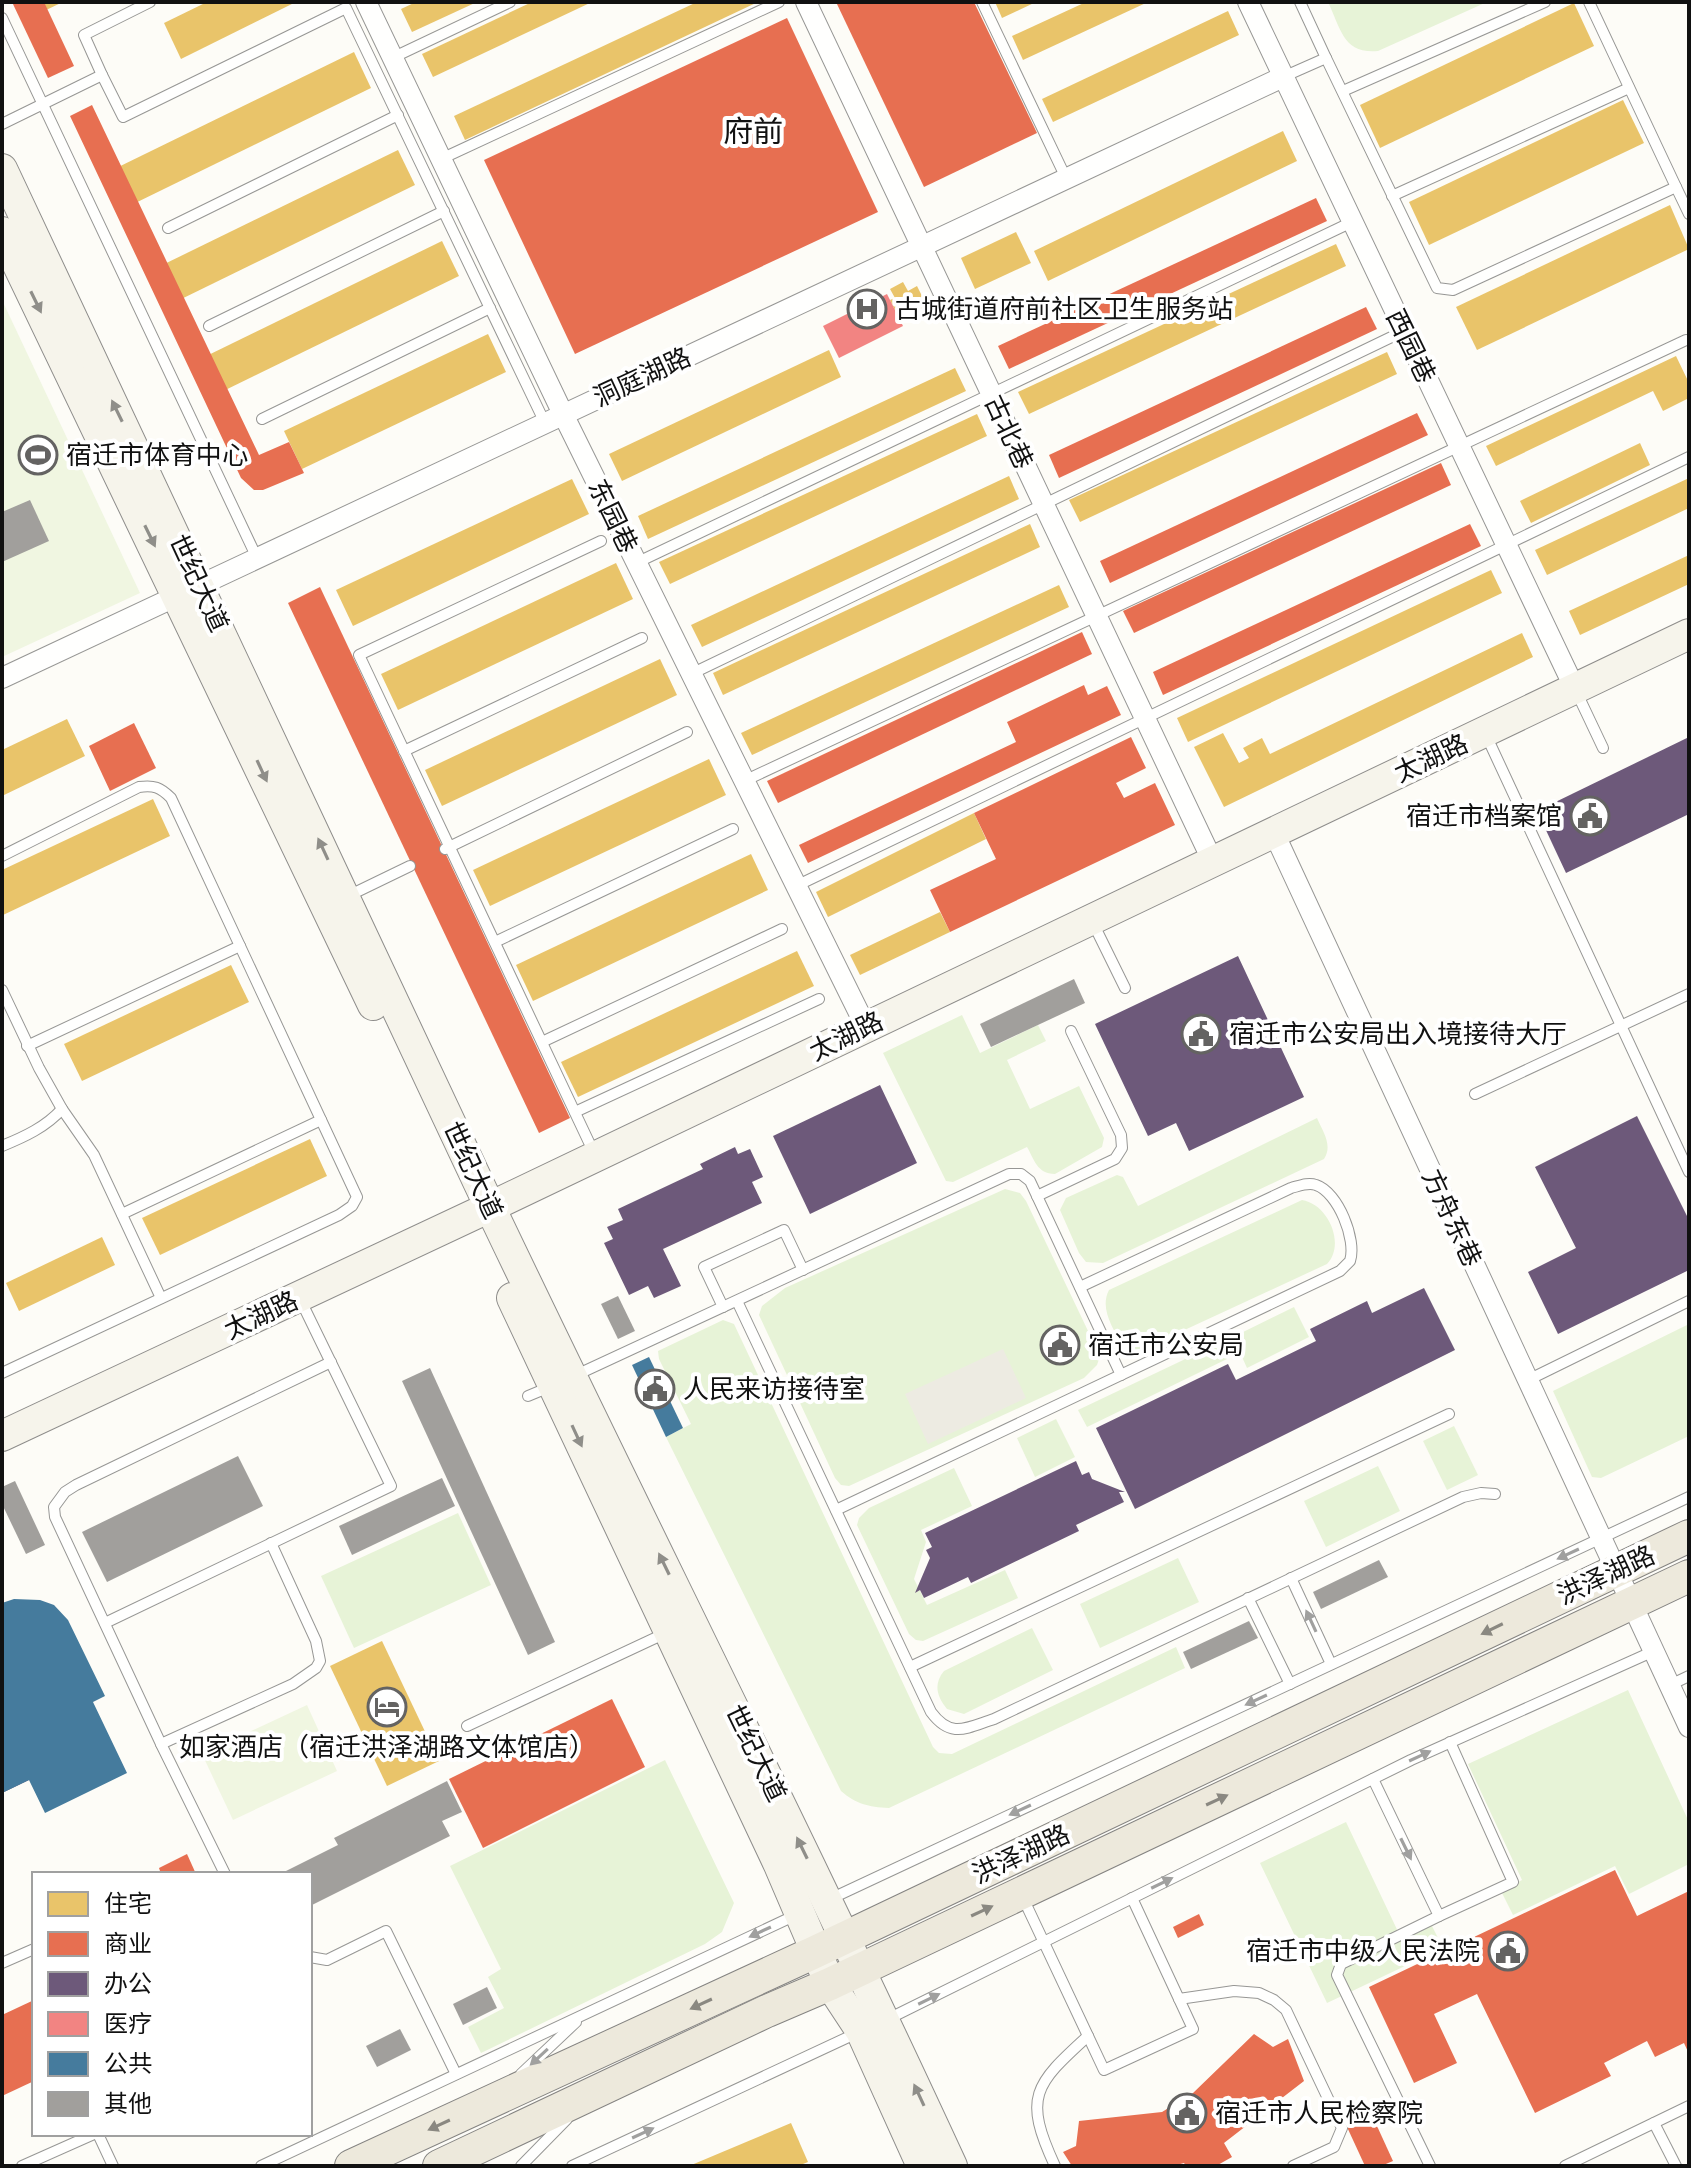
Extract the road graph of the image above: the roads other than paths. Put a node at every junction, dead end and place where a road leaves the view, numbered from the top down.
1 (150, 2) edge
2 (366, 2) edge
3 (510, 2) edge
4 (779, 2) edge
5 (806, 2) edge
6 (982, 2) edge
7 (1248, 2) edge
8 (1300, 2) edge
9 (1545, 2) edge
10 (1589, 2) edge
11 (2, 18) edge
12 (392, 58) junction
13 (1326, 58) junction
14 (102, 75) junction
15 (1283, 77) junction
16 (1629, 88) junction
17 (1343, 91) junction
18 (43, 104) junction
19 (398, 115) junction
20 (2, 124) edge
21 (441, 159) junction
22 (2, 169) edge
23 (1066, 178) junction
24 (1676, 187) junction
25 (1392, 196) junction
26 (444, 211) junction
27 (1689, 214) edge
28 (1352, 222) junction
29 (168, 228) dead end
30 (2, 232) edge
31 (922, 246) junction
32 (490, 308) junction
33 (209, 326) dead end
34 (1404, 331) junction
35 (1686, 340) dead end
36 (991, 393) junction
37 (262, 419) dead end
38 (554, 419) junction
39 (1459, 446) junction
40 (1689, 457) edge
41 (1043, 504) junction
42 (601, 541) dead end
43 (1506, 545) junction
44 (257, 558) junction
45 (636, 563) junction
46 (189, 590) junction
47 (1096, 616) junction
48 (642, 638) dead end
49 (1688, 638) edge
50 (691, 674) junction
51 (2, 678) edge
52 (1575, 689) junction
53 (1145, 719) junction
54 (687, 732) dead end
55 (1485, 732) junction
56 (1603, 748) dead end
57 (404, 751) junction
58 (744, 781) junction
59 (733, 829) dead end
60 (1274, 833) junction
61 (447, 848) junction
62 (2, 856) edge
63 (1213, 862) junction
64 (410, 866) dead end
65 (796, 886) junction
66 (336, 902) junction
67 (1091, 920) junction
68 (782, 929) dead end
69 (495, 942) junction
70 (240, 946) junction
71 (1125, 988) dead end
72 (2, 990) edge
73 (1689, 994) edge
74 (819, 999) dead end
75 (866, 1027) junction
76 (1620, 1027) junction
77 (1071, 1031) dead end
78 (542, 1042) junction
79 (27, 1046) junction
80 (1475, 1094) dead end
81 (62, 1109) junction
82 (575, 1112) junction
83 (321, 1120) junction
84 (2, 1146) edge
85 (596, 1157) junction
86 (1689, 1172) edge
87 (1037, 1196) junction
88 (482, 1212) junction
89 (122, 1214) junction
90 (803, 1270) junction
91 (1080, 1287) junction
92 (300, 1297) junction
93 (161, 1298) junction
94 (737, 1301) junction
95 (1689, 1301) edge
96 (723, 1307) junction
97 (331, 1362) junction
98 (2, 1373) edge
99 (1121, 1375) junction
100 (1528, 1380) junction
101 (551, 1386) junction
102 (1449, 1414) dead end
103 (2, 1436) edge
104 (1495, 1494) dead end
105 (1689, 1497) edge
106 (836, 1510) junction
107 (1689, 1536) edge
108 (1602, 1538) junction
109 (271, 1543) junction
110 (1617, 1570) junction
111 (1689, 1576) edge
112 (1291, 1578) junction
113 (1248, 1598) junction
114 (1632, 1602) junction
115 (105, 1623) junction
116 (680, 1626) junction
117 (1654, 1651) junction
118 (1331, 1664) junction
119 (910, 1667) junction
120 (1689, 1676) edge
121 (1290, 1684) junction
122 (1670, 1685) junction
123 (467, 1726) dead end
124 (1689, 1727) edge
125 (1450, 1742) junction
126 (161, 1744) junction
127 (1373, 1779) junction
128 (224, 1872) edge
129 (1020, 1893) junction
130 (1132, 1898) junction
131 (1439, 1916) junction
132 (837, 1919) junction
133 (808, 1933) junction
134 (1044, 1942) junction
135 (32, 1950) edge
136 (312, 1957) edge
137 (2, 1963) edge
138 (861, 1969) junction
139 (830, 1984) junction
140 (1179, 1999) junction
141 (583, 2015) junction
142 (873, 2026) junction
143 (1088, 2036) junction
144 (456, 2074) junction
145 (593, 2093) junction
146 (495, 2098) junction
147 (1689, 2106) edge
148 (1654, 2123) junction
149 (91, 2136) edge
150 (97, 2136) edge
151 (22, 2166) edge
152 (113, 2166) edge
153 (261, 2166) edge
154 (351, 2166) edge
155 (439, 2166) edge
156 (521, 2166) edge
157 (572, 2166) edge
158 (922, 2166) edge
159 (952, 2166) edge
160 (1055, 2166) edge
161 (1293, 2166) edge
162 (1430, 2166) edge
163 (1565, 2166) edge
164 (1676, 2166) edge

1 - 14 lane
2 - 12 street, 东园巷
3 - 12 lane
4 - 21 lane
5 - 31 street, 古北巷
6 - 23 lane
7 - 15 street, 西园巷
8 - 13 lane
9 - 17 lane
10 - 16 lane
11 - 18 lane
12 - 21 street, 东园巷
13 - 15 lane
13 - 17 lane
14 - 18 lane
14 - 19 lane
15 - 23 street, 洞庭湖路
15 - 28 street, 西园巷
16 - 24 lane
16 - 25 lane
17 - 25 lane
18 - 20 lane
18 - 44 lane
19 - 26 lane
19 - 29 lane
21 - 38 street, 东园巷
46 -> 22 street, 世纪大道
23 - 31 street, 洞庭湖路
24 - 25 lane
24 - 27 lane
26 - 32 lane
26 - 33 lane
28 - 34 street, 西园巷
28 - 36 lane
30 -> 46 street, 世纪大道
31 - 36 street, 古北巷
31 - 38 street, 洞庭湖路
32 - 37 lane
32 - 38 lane
34 - 39 street, 西园巷
34 - 41 lane
35 - 39 lane
36 - 41 street, 古北巷
36 - 45 lane
38 - 44 street, 洞庭湖路
38 - 45 street, 东园巷
39 - 43 street, 西园巷
39 - 47 lane
40 - 43 lane
41 - 47 street, 古北巷
41 - 50 lane
42 - 57 lane
43 - 52 street, 西园巷
43 - 53 lane
44 - 46 street, 洞庭湖路
45 - 50 street, 东园巷
46 - 51 street, 洞庭湖路
46 - 66 street, 世纪大道
47 - 53 street, 古北巷
47 - 58 lane
48 - 57 lane
49 - 52 street, 太湖路
50 - 58 street, 东园巷
52 - 55 street, 太湖路
52 - 56 lane
53 - 63 street, 古北巷
53 - 65 lane
54 - 61 lane
55 - 60 street, 太湖路
55 - 76 lane
57 - 61 lane
58 - 65 street, 东园巷
59 - 69 lane
60 - 63 street, 太湖路
60 - 100 street, 方舟东巷
61 - 69 lane
62 - 70 lane
63 - 67 street, 太湖路
64 - 66 lane
65 - 75 street, 东园巷
66 - 88 street, 世纪大道
67 - 71 lane
67 - 75 street, 太湖路
68 - 78 lane
69 - 78 lane
70 - 79 lane
70 - 83 lane
72 - 79 lane
73 - 76 lane
74 - 82 lane
75 - 85 street, 太湖路
76 - 80 lane
76 - 86 lane
77 - 87 lane
78 - 82 lane
79 - 81 lane
81 - 84 lane
81 - 89 lane
82 - 85 lane
83 - 89 lane
83 - 93 lane
85 - 88 street, 太湖路
87 - 90 lane
87 - 91 lane
88 - 92 street, 太湖路
88 - 101 street, 世纪大道
89 - 93 lane
90 - 94 lane
90 - 96 lane
91 - 99 lane
91 - 99 lane
92 - 97 lane
92 - 103 street, 太湖路
93 - 98 lane
94 - 96 lane
94 - 106 lane
95 - 100 lane
96 - 101 lane
97 - 109 lane
97 - 115 lane
99 - 106 lane
100 - 108 street, 方舟东巷
101 - 116 street, 世纪大道
102 - 119 lane
104 - 112 lane
105 - 108 lane
106 - 119 lane
107 - 110 main road, 洪泽湖路
108 - 110 street, 方舟东巷
108 -> 118 lane
109 - 115 lane
109 - 126 lane
110 - 114 street, 方舟东巷
110 -> 132 main road, 洪泽湖路
111 - 114 main road, 洪泽湖路
112 - 113 lane
118 -> 112 lane
113 - 119 lane
113 - 121 lane
114 - 117 street, 方舟东巷
129 -> 114 main road, 洪泽湖路
115 - 126 lane
116 - 123 lane
132 -> 116 street, 世纪大道
116 - 133 street, 世纪大道
117 - 122 street, 方舟东巷
117 - 125 lane
118 - 121 lane
120 - 122 lane
121 -> 132 lane
122 - 124 street, 方舟东巷
127 -> 125 lane
125 - 131 lane
126 - 128 lane
130 -> 127 lane
127 -> 131 lane
129 - 134 lane
138 -> 129 main road, 洪泽湖路
130 - 134 lane
130 - 140 lane
131 - 162 lane
132 - 133 main road, 洪泽湖路
132 - 138 street, 世纪大道
133 - 139 street, 世纪大道
133 -> 141 lane
133 -> 146 main road, 洪泽湖路
142 -> 134 lane
134 - 143 lane
135 - 137 lane
136 - 144 lane
138 - 139 main road, 洪泽湖路
138 - 142 street, 世纪大道
139 - 142 street, 世纪大道
139 - 145 main road, 洪泽湖路
140 - 143 lane
140 - 161 lane
141 - 144 lane
141 -> 146 lane
157 -> 142 lane
142 - 158 street, 世纪大道
159 -> 142 street, 世纪大道
143 - 160 lane
144 - 153 lane
145 - 155 main road, 洪泽湖路
145 - 156 lane
146 -> 154 main road, 洪泽湖路
147 - 148 lane
148 - 163 lane
148 - 164 lane
149 - 151 lane
150 - 152 lane

